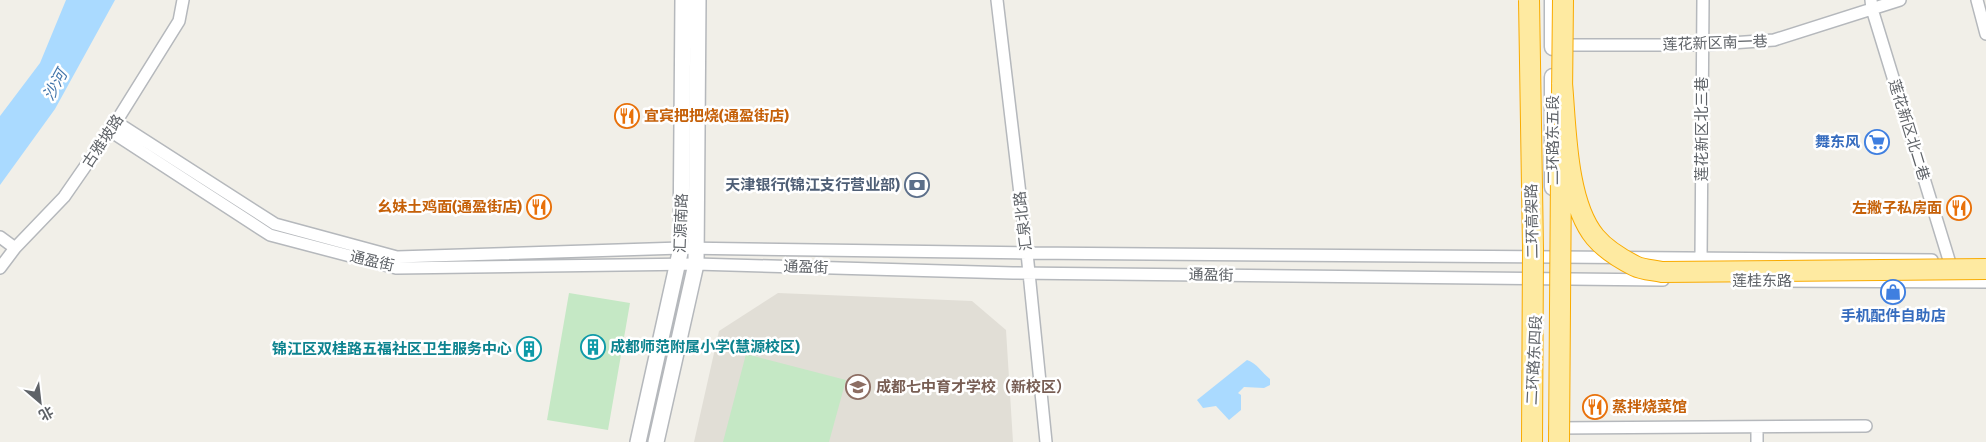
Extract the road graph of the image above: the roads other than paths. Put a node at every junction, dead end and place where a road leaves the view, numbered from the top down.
1 (183, 0) edge
2 (683, 0) edge
3 (698, 0) edge
4 (997, 0) edge
5 (1530, 0) edge
6 (1538, 0) edge
7 (1553, 0) edge
8 (1563, 0) edge
9 (1703, 0) edge
10 (1900, 0) edge
11 (1976, 0) edge
12 (1983, 0) edge
13 (1986, 4) edge
14 (1872, 5) edge
15 (1986, 34) edge
16 (1553, 45) junction
17 (1702, 45) junction
18 (1562, 84) junction
19 (113, 127) junction
20 (0, 237) edge
21 (15, 248) junction
22 (1027, 253) junction
23 (691, 254) junction
24 (1546, 258) junction
25 (1701, 258) junction
26 (1949, 260) junction
27 (1986, 260) edge
28 (679, 265) junction
29 (0, 268) edge
30 (1986, 269) edge
31 (1029, 273) junction
32 (1546, 279) junction
33 (1986, 282) edge
34 (1866, 426) dead end
35 (1757, 427) junction
36 (1554, 437) edge
37 (638, 442) edge
38 (656, 442) edge
39 (1046, 442) edge
40 (1531, 442) edge
41 (1757, 442) edge

1 - 19 street, 古雅坡路
2 - 23 street, 汇源南路
3 - 23 street, 汇源南路
4 - 22 street, 汇泉北路
5 - 40 highway, 二环高架路, bridge
6 - 24 main road, 二环路东五段
7 - 16 main road, 二环路东五段
8 - 18 highway, 二环高架路, bridge
9 - 17 street, 莲花新区北三巷
10 - 14 street, 莲花新区南一巷
11 - 15 street
12 - 13 street
14 - 17 street, 莲花新区南一巷
14 - 26 street, 莲花新区北二巷
16 - 17 street, 莲花新区南一巷
16 - 24 main road, 二环路东五段
17 - 25 street, 莲花新区北三巷
18 - 30 highway, bridge
18 - 36 highway, 二环高架路, bridge
19 - 21 street, 古雅坡路
19 - 23 street, 通盈街
19 - 28 street, 通盈街
20 - 21 street
21 - 29 street, 古雅坡路
22 - 23 street, 通盈街
22 - 24 street, 通盈街
22 - 31 street, 汇泉北路
23 - 28 street, 汇源南路
23 - 31 street, 通盈街
23 - 38 street, 汇源南路
24 - 25 street, 莲桂东路
24 - 32 main road, 二环路东五段
25 - 26 street, 莲桂东路
26 - 27 street, 莲桂东路
28 - 37 street, 汇源南路
31 - 32 street, 通盈街
31 - 39 street, 汇泉北路
32 - 33 street, 莲桂东路
32 - 36 main road, 二环路东四段
32 - 40 main road, 二环路东四段
34 - 35 street
35 - 36 street
35 - 41 street

